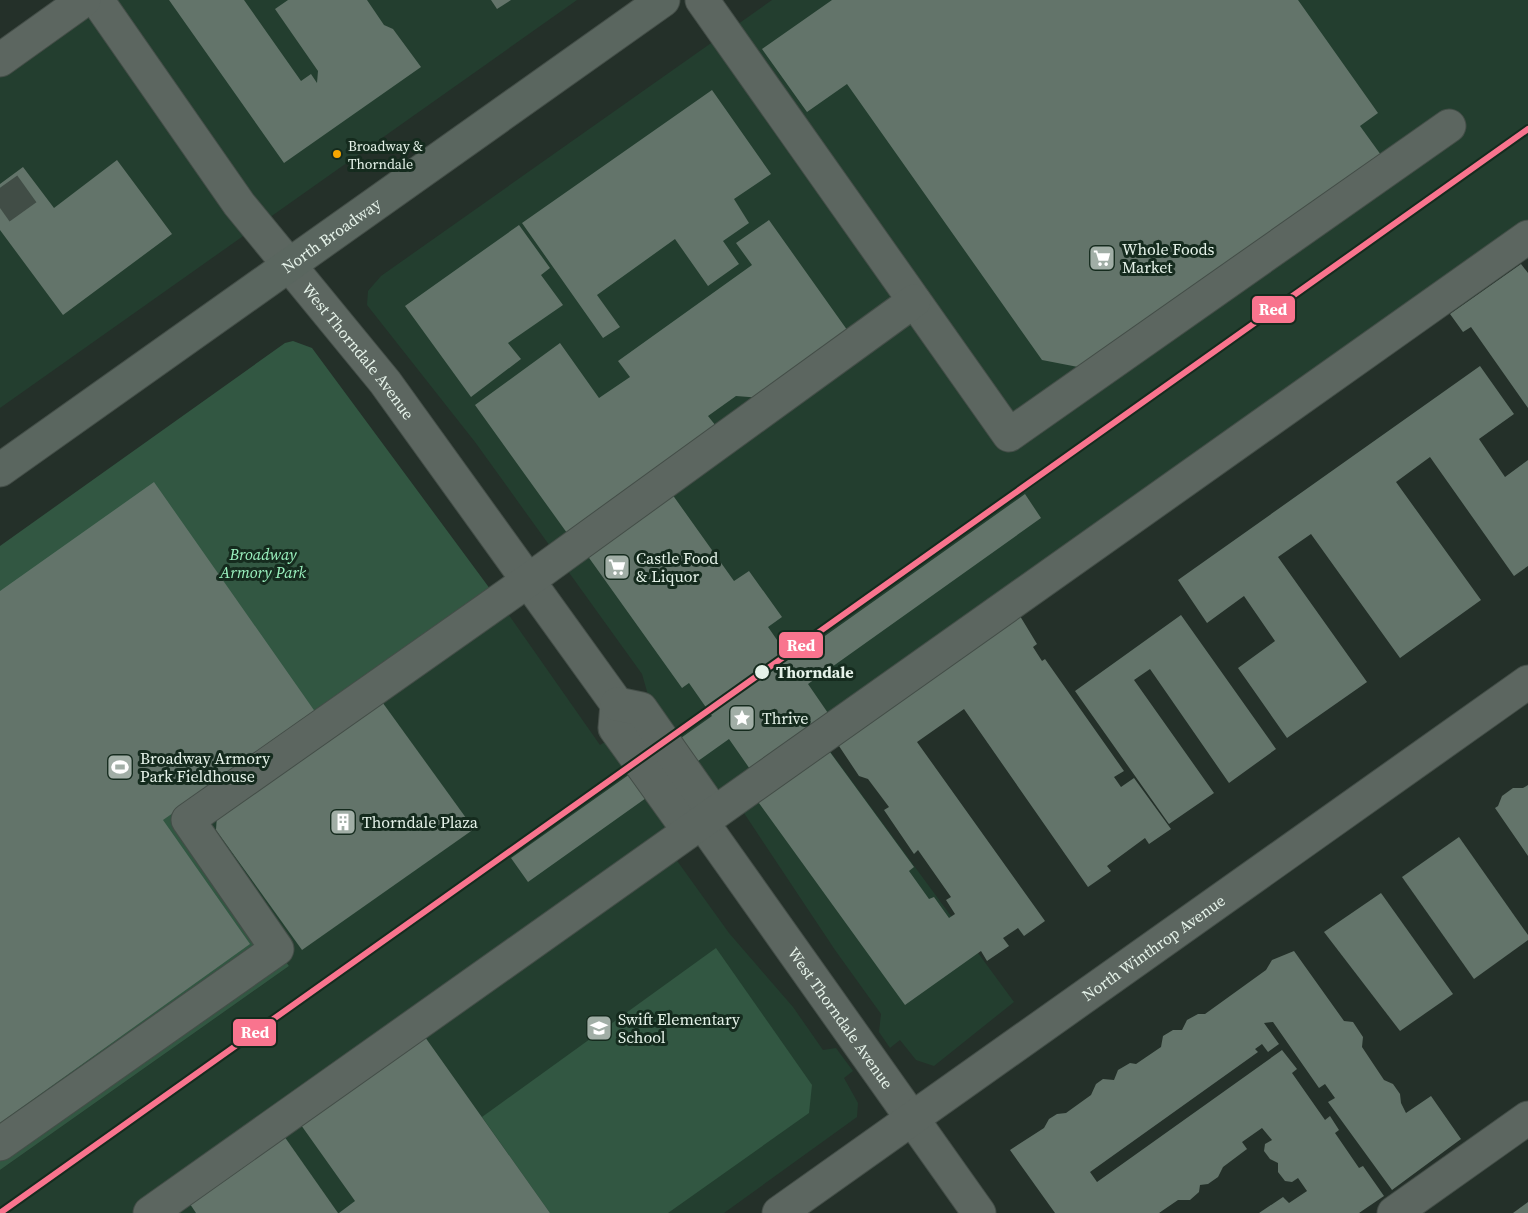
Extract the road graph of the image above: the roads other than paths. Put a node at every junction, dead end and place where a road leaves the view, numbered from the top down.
1 (84, 0) edge
2 (97, 0) edge
3 (663, 0) edge
4 (702, 0) edge
5 (0, 60) edge
6 (1449, 126) dead end
7 (1528, 237) edge
8 (289, 266) junction
9 (914, 301) junction
10 (0, 470) edge
11 (529, 580) junction
12 (1528, 682) edge
13 (702, 822) junction
14 (1528, 1118) edge
15 (912, 1119) junction
16 (0, 1144) edge
17 (150, 1213) edge
18 (779, 1213) edge
19 (979, 1213) edge
20 (1394, 1213) edge

1 - 5 street
2 - 8 street, West Thorndale Avenue
3 - 8 main road, North Broadway
4 - 9 street
6 - 9 street
7 - 13 street
8 - 10 main road, North Broadway
8 - 11 street, West Thorndale Avenue
9 - 11 street
11 - 13 street, West Thorndale Avenue
11 - 16 street
12 - 15 street, North Winthrop Avenue
13 - 15 street, West Thorndale Avenue
13 - 17 street
14 - 20 street
15 - 18 street, North Winthrop Avenue
15 - 19 street, West Thorndale Avenue

